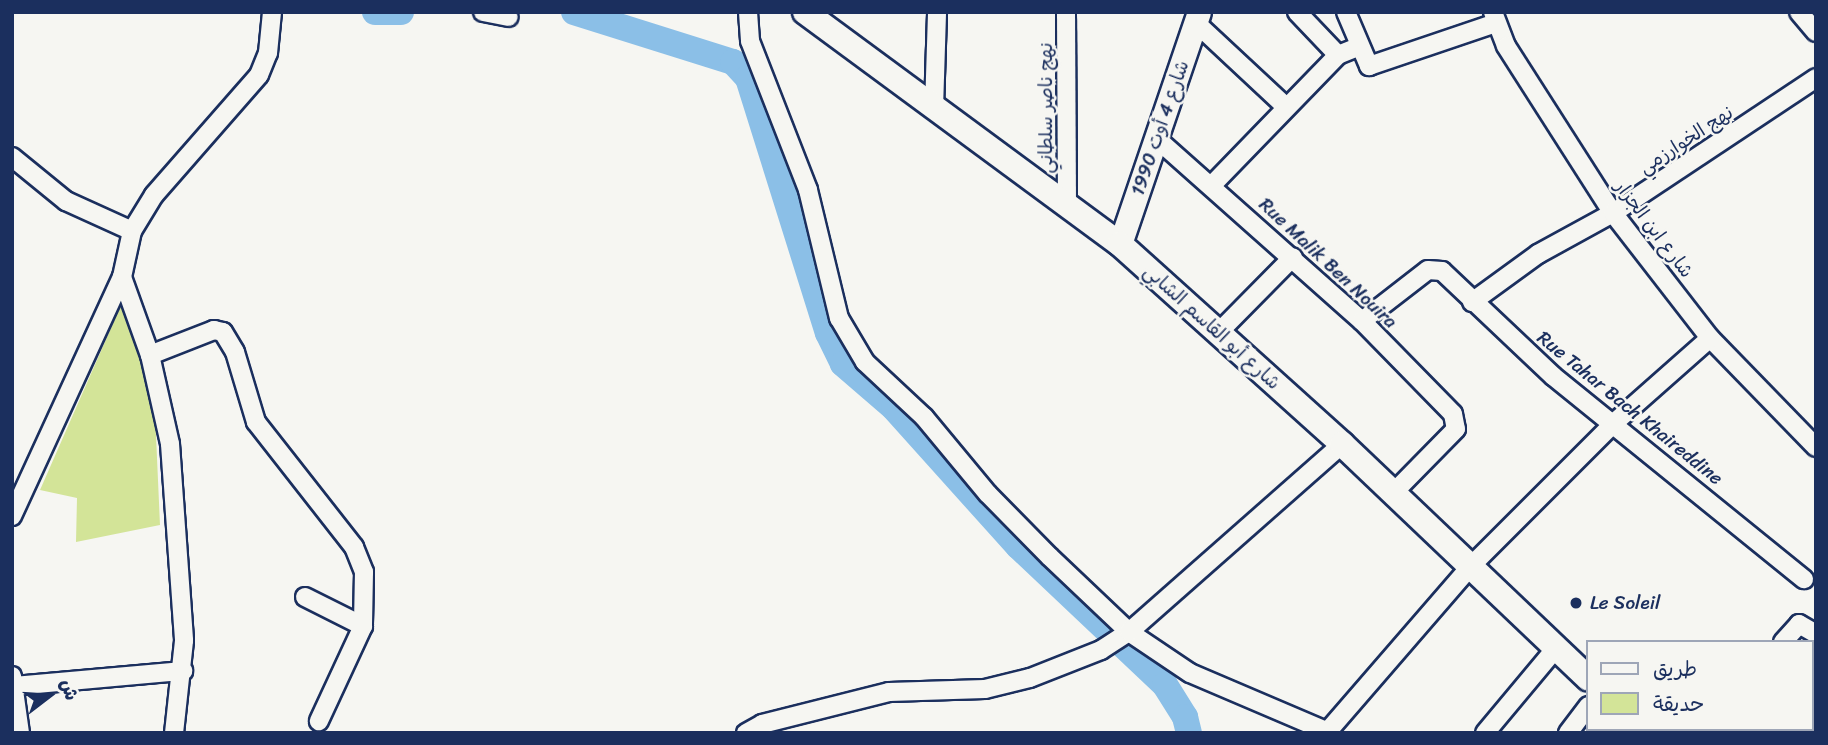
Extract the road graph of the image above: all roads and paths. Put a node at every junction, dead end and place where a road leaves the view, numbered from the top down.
1 (272, 12) edge
2 (483, 12) edge
3 (748, 12) edge
4 (805, 12) edge
5 (937, 12) edge
6 (1066, 12) edge
7 (1297, 12) edge
8 (1346, 12) edge
9 (1799, 12) edge
10 (509, 17) dead end
11 (1197, 17) edge
12 (1495, 18) edge
13 (1816, 32) edge
14 (1358, 47) junction
15 (1338, 55) junction
16 (1816, 78) edge
17 (1285, 106) junction
18 (934, 109) junction
19 (1157, 139) junction
20 (12, 157) edge
21 (1212, 185) junction
22 (1067, 202) junction
23 (1614, 213) junction
24 (132, 232) junction
25 (1120, 244) junction
26 (1293, 257) junction
27 (122, 277) junction
28 (1472, 302) junction
29 (1362, 321) junction
30 (1219, 332) junction
31 (1710, 338) junction
32 (150, 355) junction
33 (1614, 423) junction
34 (1342, 444) junction
35 (1816, 447) edge
36 (1392, 493) junction
37 (12, 516) edge
38 (1471, 567) junction
39 (1804, 579) dead end
40 (305, 597) dead end
41 (363, 626) junction
42 (1816, 634) edge
43 (1125, 635) junction
44 (1785, 640) edge
45 (1556, 648) junction
46 (183, 671) junction
47 (1587, 677) edge
48 (13, 681) edge
49 (1587, 707) edge
50 (319, 721) dead end
51 (1329, 732) edge
52 (20, 733) edge
53 (174, 733) edge
54 (746, 733) edge
55 (1485, 733) edge
56 (1568, 733) edge

1 - 24 street
2 - 10 street
3 - 43 street
4 - 18 main road, شارع أبو القاسم الشابي
5 - 18 street
6 - 22 street, نهج ناصر سلطاني
7 - 15 street
8 - 14 street
9 - 13 street
11 - 17 street
11 - 19 street, شارع 4 أوت 1990
12 - 14 street
12 - 23 street, شارع ابن الجزار
14 - 15 street
15 - 17 street
16 - 23 street, نهج الخوارزمي
17 - 21 street
18 - 22 main road, شارع أبو القاسم الشابي
19 - 21 street, Rue Malik Ben Nouira
19 - 25 street, شارع 4 أوت 1990
20 - 24 street
21 - 26 street, Rue Malik Ben Nouira
22 - 25 main road, شارع أبو القاسم الشابي
23 - 28 street, نهج الخوارزمي
23 - 31 street, شارع ابن الجزار
24 - 27 street
25 - 30 main road, شارع أبو القاسم الشابي
26 - 29 street, Rue Malik Ben Nouira
26 - 30 street
27 - 32 street
27 - 37 street
28 - 29 street, Rue Tahar Bach Khaireddine
28 - 33 street, Rue Tahar Bach Khaireddine
29 - 36 street, Rue Malik Ben Nouira
30 - 34 main road, شارع أبو القاسم الشابي
31 - 33 street
31 - 35 street, شارع ابن الجزار
32 - 41 street
32 - 46 street
33 - 38 street
33 - 39 street, Rue Tahar Bach Khaireddine
34 - 36 main road, شارع أبو القاسم الشابي
34 - 43 street
36 - 38 main road, شارع أبو القاسم الشابي
38 - 45 main road, شارع أبو القاسم الشابي
38 - 51 street
40 - 41 street
41 - 50 street
42 - 44 street
43 - 51 street
43 - 54 street
45 - 47 main road, شارع أبو القاسم الشابي
45 - 55 street
46 - 48 street
46 - 53 street
48 - 52 street
49 - 56 street

